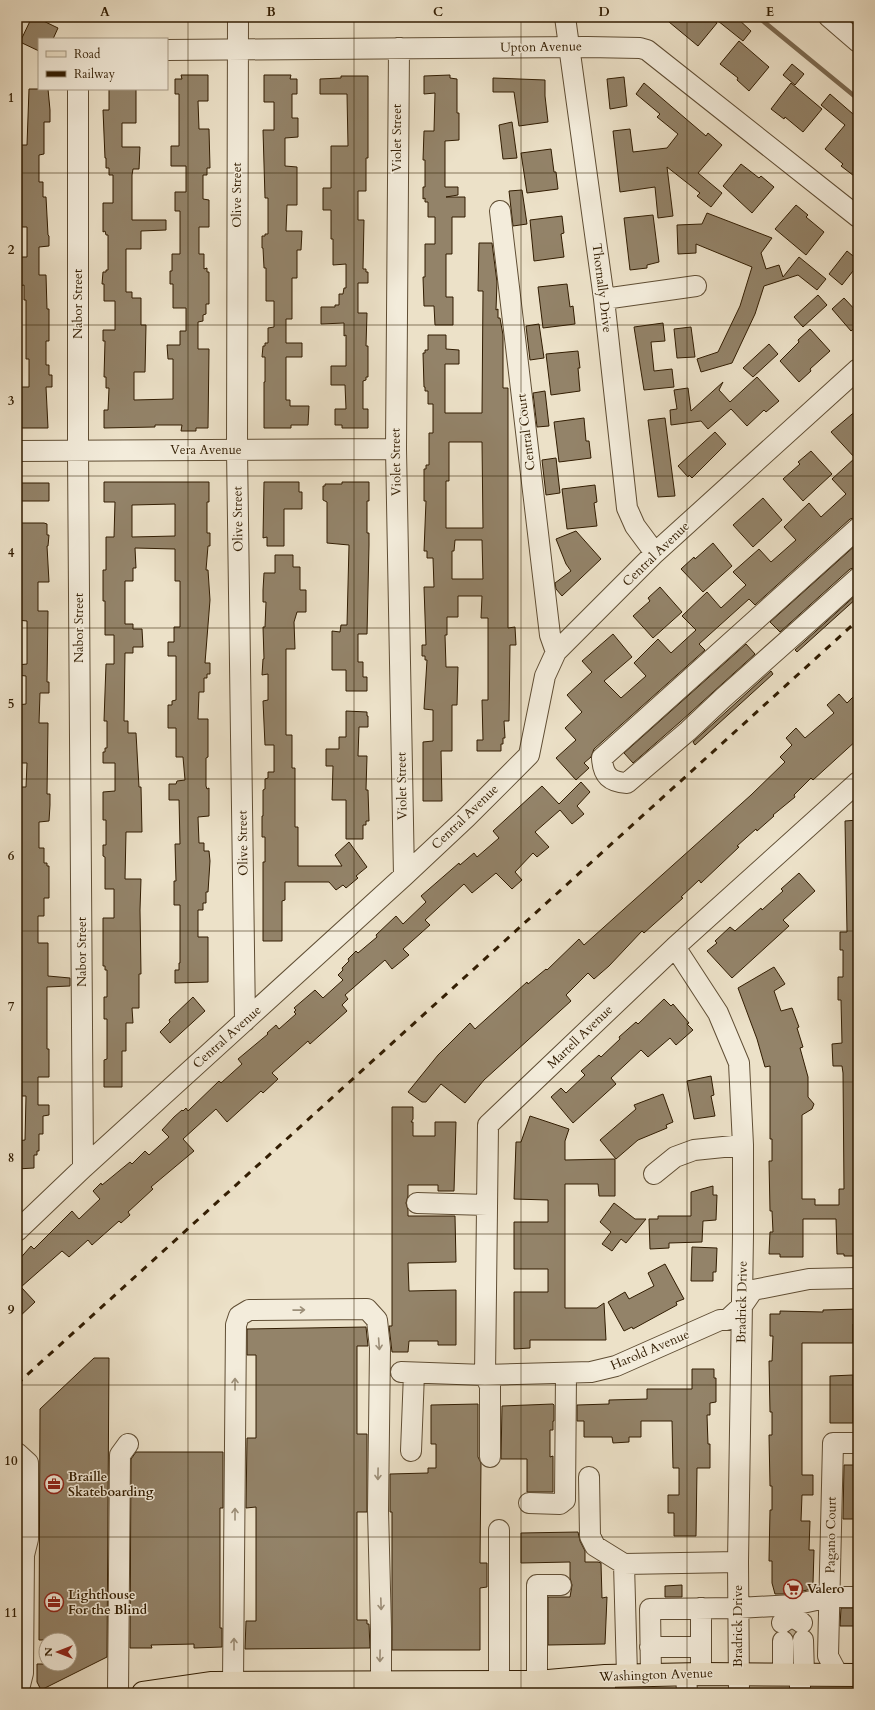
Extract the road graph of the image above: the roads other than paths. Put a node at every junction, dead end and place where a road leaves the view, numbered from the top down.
1 (238, 17) edge
2 (565, 17) edge
3 (829, 17) edge
4 (858, 42) edge
5 (569, 47) junction
6 (398, 48) junction
7 (238, 49) junction
8 (168, 50) edge
9 (78, 90) edge
10 (500, 211) dead end
11 (858, 217) edge
12 (696, 286) dead end
13 (604, 299) junction
14 (858, 368) edge
15 (237, 450) junction
16 (396, 450) junction
17 (17, 451) edge
18 (78, 451) junction
19 (858, 528) edge
20 (655, 553) junction
21 (858, 578) edge
22 (556, 652) junction
23 (858, 782) edge
24 (404, 876) junction
25 (675, 947) junction
26 (245, 1021) junction
27 (743, 1145) junction
28 (83, 1168) junction
29 (654, 1174) dead end
30 (417, 1203) dead end
31 (487, 1204) junction
32 (17, 1231) edge
33 (858, 1278) edge
34 (742, 1306) junction
35 (566, 1373) junction
36 (485, 1375) junction
37 (858, 1443) edge
38 (128, 1444) dead end
39 (411, 1451) dead end
40 (17, 1453) edge
41 (490, 1457) dead end
42 (589, 1477) dead end
43 (529, 1502) dead end
44 (499, 1530) dead end
45 (738, 1562) junction
46 (624, 1564) junction
47 (561, 1585) dead end
48 (830, 1597) junction
49 (858, 1598) edge
50 (701, 1608) junction
51 (738, 1608) junction
52 (793, 1632) junction
53 (650, 1647) junction
54 (701, 1647) junction
55 (627, 1675) junction
56 (651, 1675) junction
57 (848, 1675) edge
58 (797, 1679) edge
59 (692, 1680) edge
60 (499, 1682) junction
61 (536, 1682) junction
62 (233, 1683) junction
63 (380, 1683) junction
64 (605, 1684) edge
65 (738, 1684) edge
66 (18, 1693) edge
67 (118, 1693) edge
68 (143, 1693) edge

1 - 7 street, Olive Street
2 - 5 street, Thornally Drive
3 - 4 street
5 - 6 street, Upton Avenue
5 - 11 street, Upton Avenue
5 - 13 street, Thornally Drive
6 - 7 street, Upton Avenue
6 - 16 street, Violet Street
7 - 8 street, Upton Avenue
7 - 15 street, Olive Street
9 - 18 street, Nabor Street
10 - 22 street, Central Court
12 - 13 street
13 - 20 street, Thornally Drive
14 - 20 street, Central Avenue
15 - 16 street, Vera Avenue
15 - 18 street, Vera Avenue
15 - 26 street, Olive Street
16 - 24 street, Violet Street
17 - 18 street, Vera Avenue
18 - 28 street, Nabor Street
19 - 21 street
20 - 22 street, Central Avenue
22 - 24 street, Central Avenue
23 - 25 street, Martell Avenue
24 - 26 street, Central Avenue
25 - 27 street, Bradrick Drive
25 - 31 street, Martell Avenue
26 - 28 street, Central Avenue
27 - 29 street
27 - 34 street, Bradrick Drive
28 - 32 street, Central Avenue
30 - 31 street
31 - 36 street, Martell Avenue
33 - 34 street, Harold Avenue
34 - 35 street, Harold Avenue
34 - 45 street, Bradrick Drive
35 - 36 street, Harold Avenue
35 - 43 street
36 - 39 street, Harold Avenue
36 - 41 street, Martell Avenue
37 - 48 street, Pagano Court
38 - 67 street
40 - 66 street
42 - 46 street
44 - 60 street
45 - 46 street
45 - 51 street, Bradrick Drive
46 - 55 street
47 - 61 street
48 - 49 street
48 - 52 street
48 - 57 street, Pagano Court
50 - 51 street
50 - 53 street
50 - 54 street
51 - 52 street
51 - 65 street, Bradrick Drive
52 - 58 street
53 - 54 street
53 - 56 street
54 - 59 street
55 - 56 main road, Washington Avenue
55 - 64 main road, Washington Avenue
56 - 59 main road, Washington Avenue
57 - 58 main road, Washington Avenue
58 - 65 main road, Washington Avenue
59 - 65 main road, Washington Avenue
60 - 61 main road, Washington Avenue
60 - 63 main road, Washington Avenue
61 - 64 main road, Washington Avenue
62 - 63 main road, Washington Avenue
62 -> 63 street
62 - 68 main road, Washington Avenue

